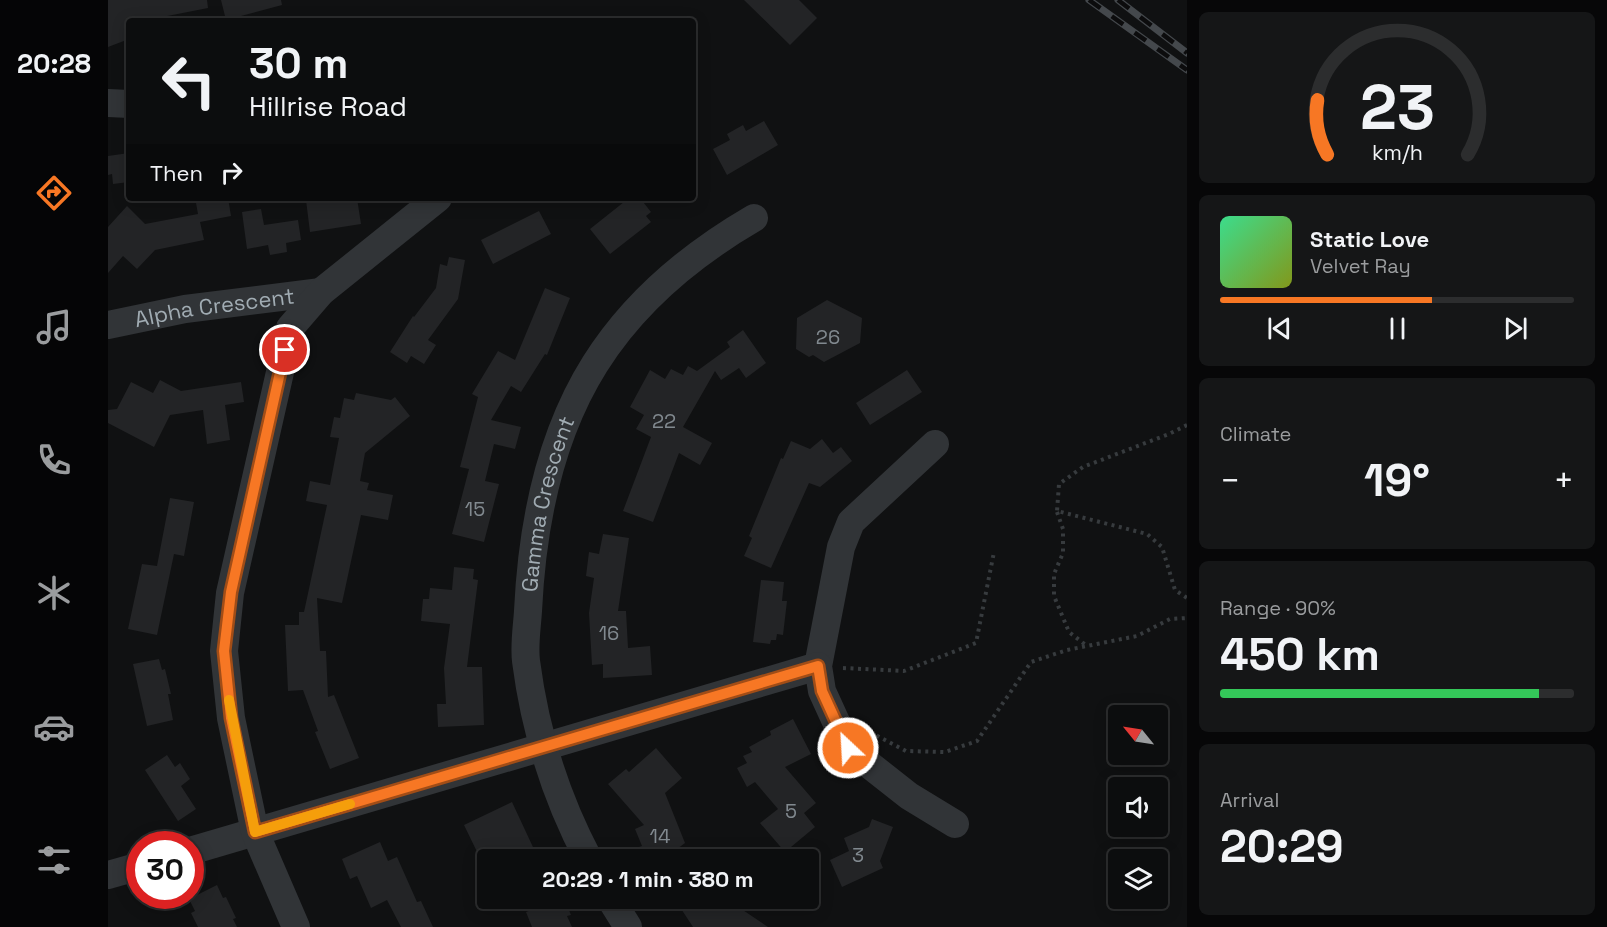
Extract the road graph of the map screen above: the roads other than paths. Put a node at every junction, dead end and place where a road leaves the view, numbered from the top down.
1 (108, 103) edge
2 (126, 104) edge
3 (434, 201) edge
4 (754, 218) dead end
5 (321, 292) junction
6 (108, 325) edge
7 (934, 444) dead end
8 (818, 666) junction
9 (543, 746) junction
10 (955, 824) dead end
11 (255, 832) junction
12 (204, 847) edge
13 (583, 849) edge
14 (126, 870) edge
15 (108, 875) edge
16 (617, 909) edge
17 (296, 927) edge
18 (628, 927) edge

1 - 2 street
3 - 5 street
4 - 9 street, Gamma Crescent
5 - 6 street, Alpha Crescent
5 - 11 street
7 - 8 street
8 - 9 street
8 - 10 street
9 - 11 street
9 - 13 street, Gamma Crescent
11 - 12 street
11 - 17 street
14 - 15 street
16 - 18 street

